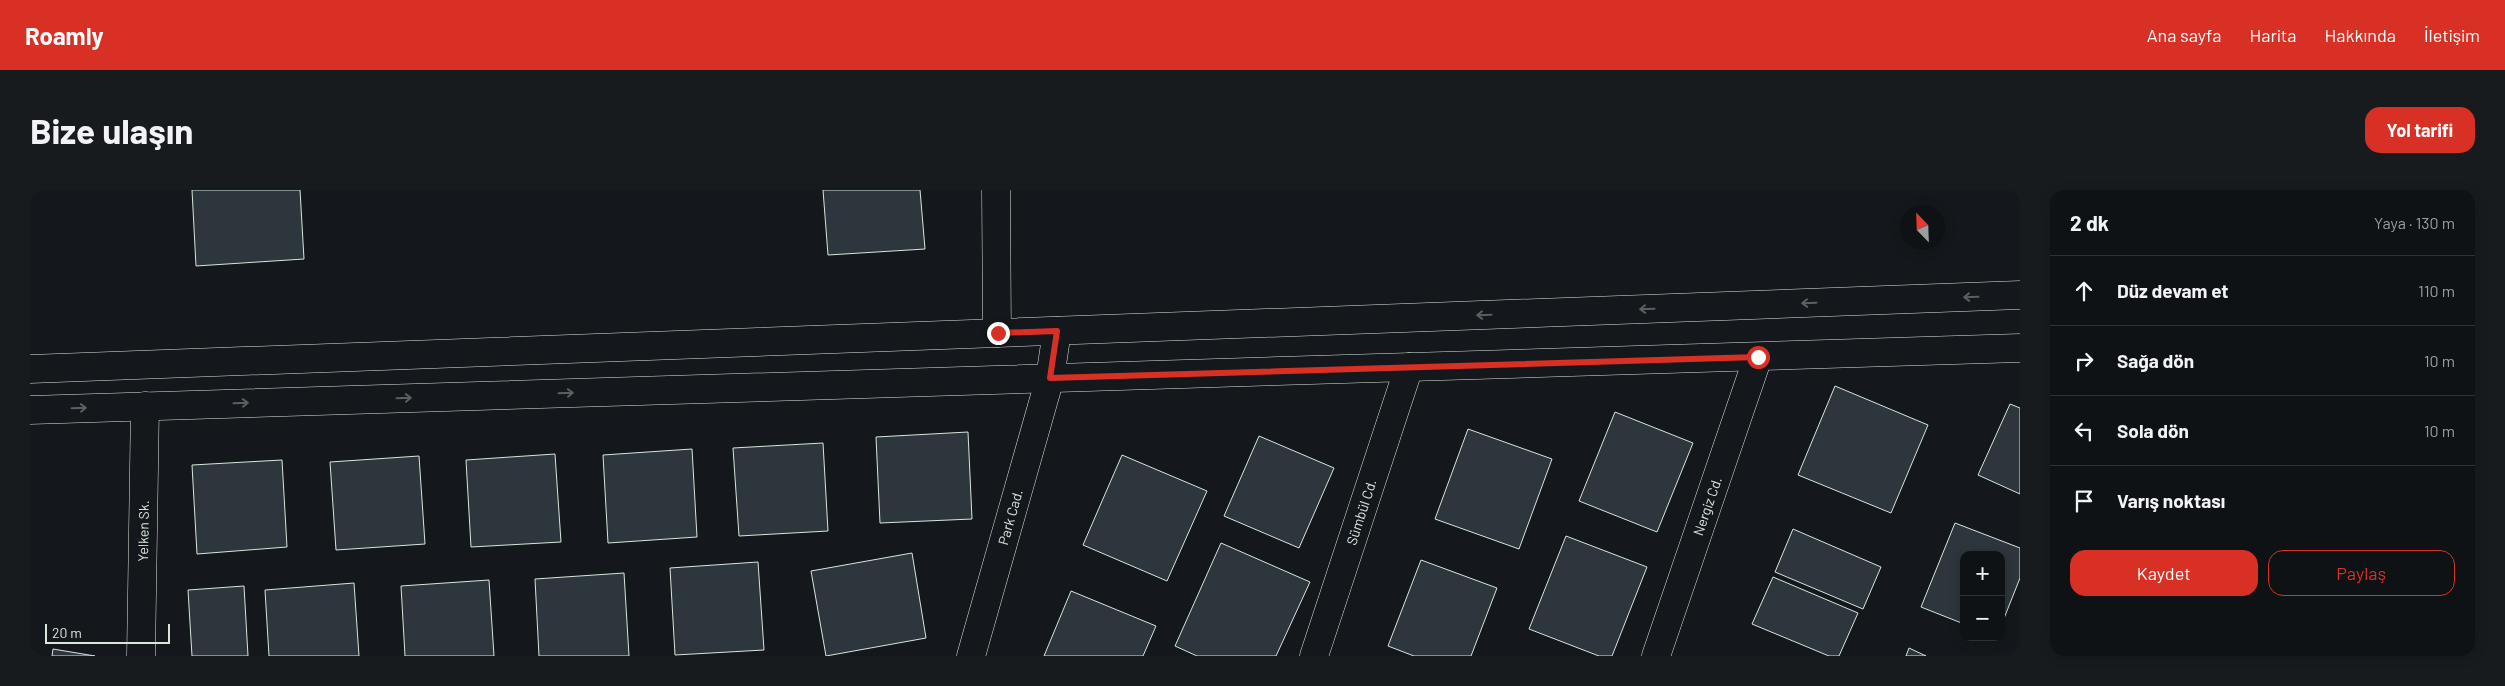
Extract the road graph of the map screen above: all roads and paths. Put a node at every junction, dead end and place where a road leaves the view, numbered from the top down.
1 (996, 190) edge
2 (2020, 295) edge
3 (1057, 331) junction
4 (998, 333) junction
5 (2020, 348) edge
6 (1758, 357) junction
7 (1409, 367) junction
8 (30, 369) edge
9 (1050, 378) junction
10 (145, 406) junction
11 (30, 410) edge
12 (141, 656) edge
13 (971, 656) edge
14 (1314, 656) edge
15 (1656, 656) edge

1 - 4 street
2 -> 3 street
3 - 4 street
3 - 9 street, Park Cad.
4 - 8 street
5 - 6 street
6 - 7 street
6 - 15 street, Nergiz Cd.
7 - 9 street
7 - 14 street, Sümbül Cd.
10 -> 9 street
9 - 13 street, Park Cad.
11 -> 10 street
10 - 12 street, Yelken Sk.

